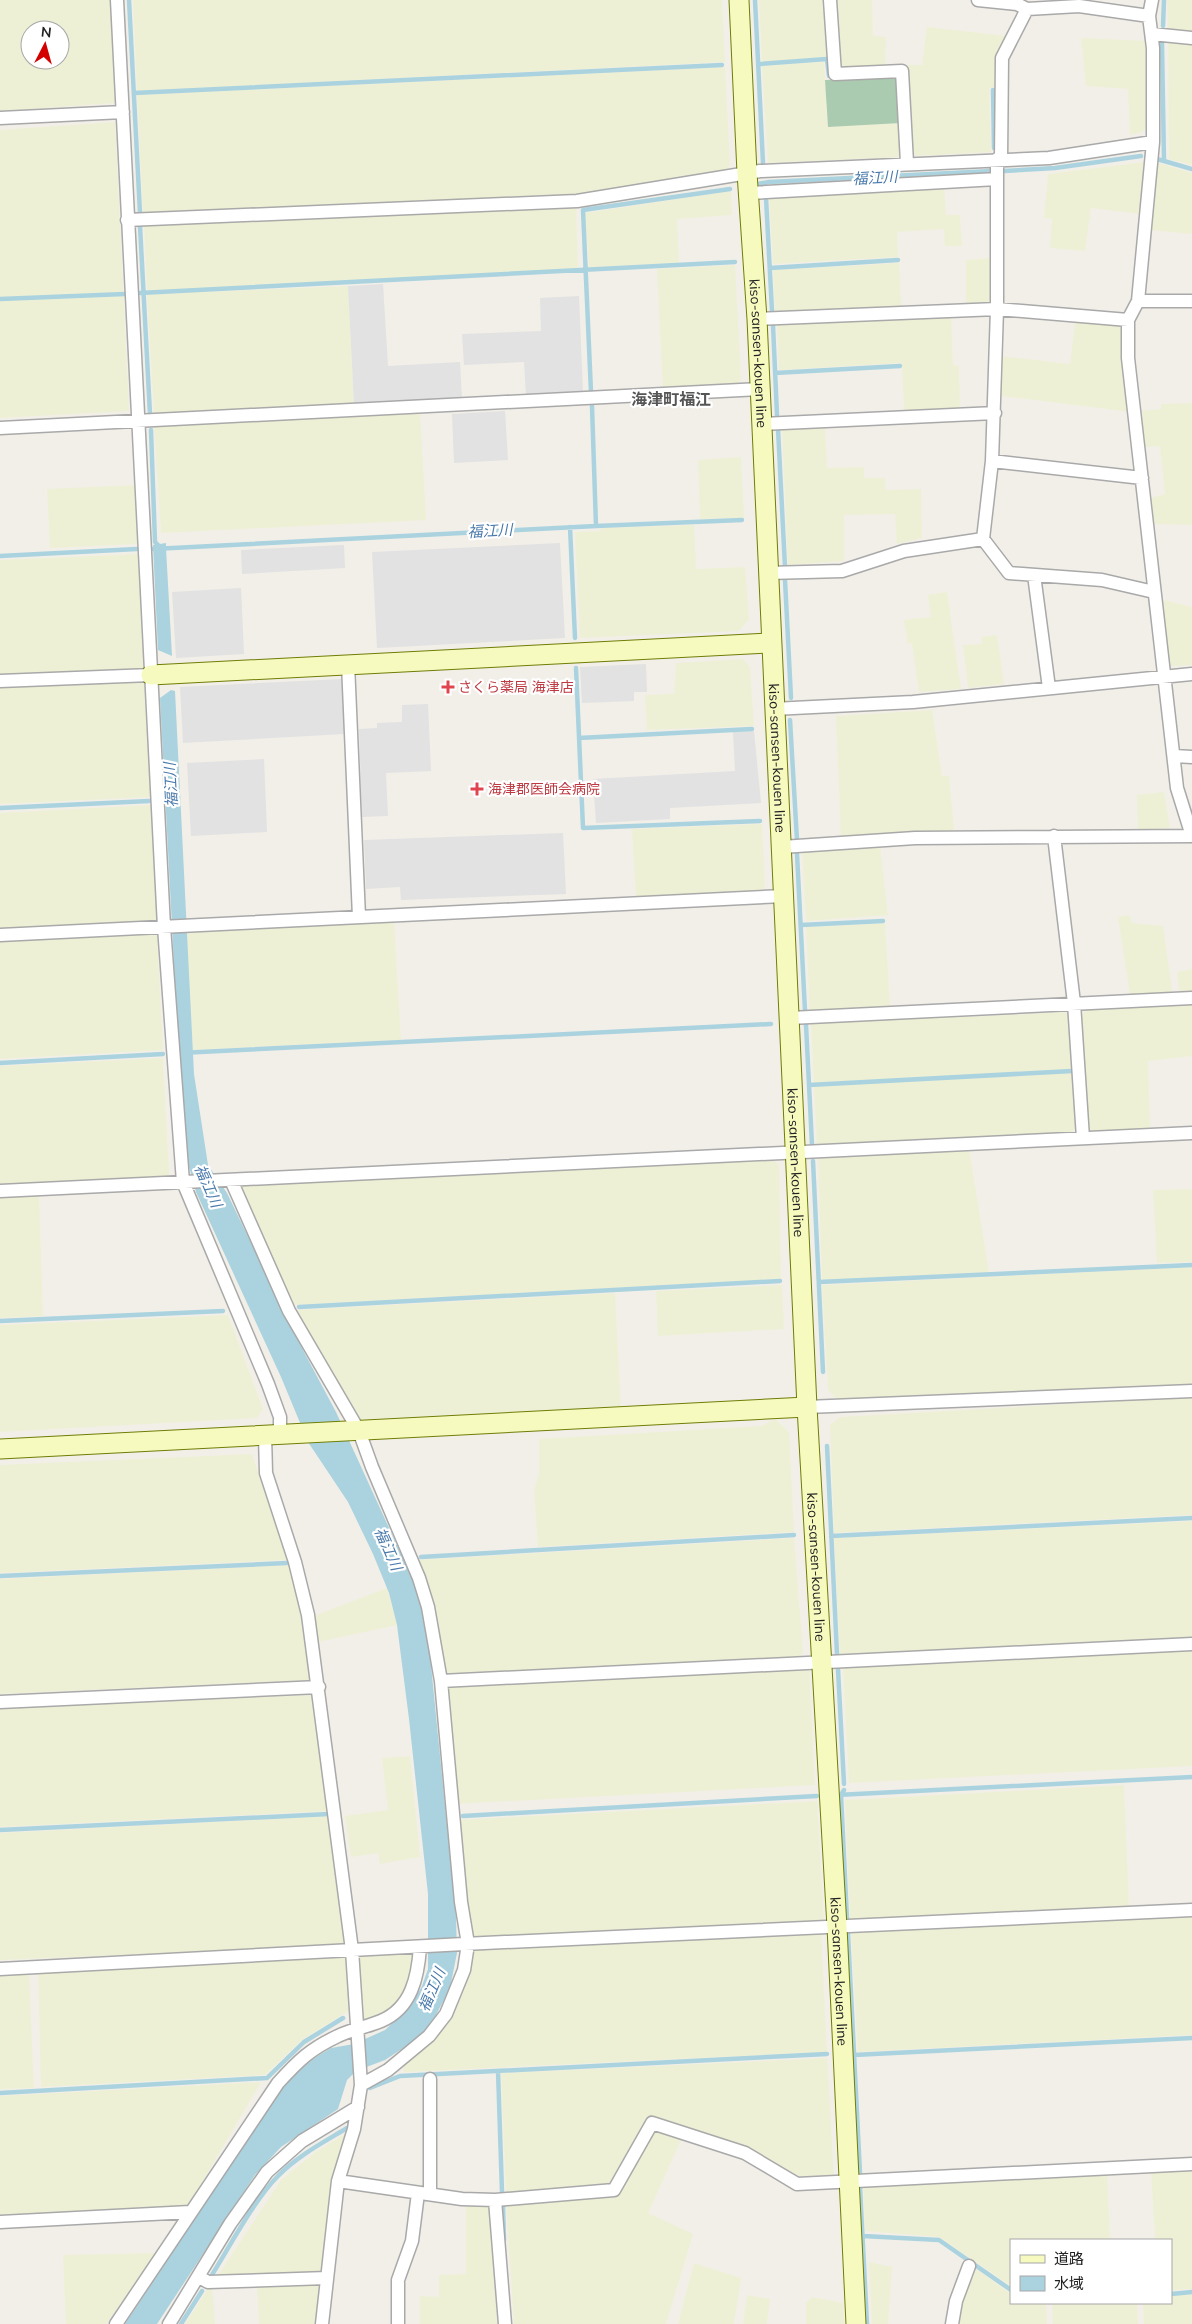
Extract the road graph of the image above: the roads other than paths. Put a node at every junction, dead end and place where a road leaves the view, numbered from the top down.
1 (117, 0) edge
2 (739, 0) edge
3 (830, 0) edge
4 (978, 0) edge
5 (1152, 0) edge
6 (1026, 9) junction
7 (1149, 16) junction
8 (1152, 34) junction
9 (1192, 38) edge
10 (123, 112) junction
11 (0, 118) edge
12 (1152, 142) junction
13 (999, 159) junction
14 (908, 163) junction
15 (747, 173) junction
16 (997, 179) junction
17 (748, 193) junction
18 (127, 220) junction
19 (1192, 300) edge
20 (1138, 301) junction
21 (997, 310) junction
22 (757, 319) junction
23 (1128, 320) junction
24 (760, 389) junction
25 (995, 413) junction
26 (138, 422) junction
27 (761, 424) junction
28 (0, 428) edge
29 (992, 461) junction
30 (1142, 478) junction
31 (983, 539) junction
32 (768, 573) junction
33 (1034, 575) junction
34 (1154, 592) junction
35 (770, 643) junction
36 (348, 664) junction
37 (151, 674) junction
38 (1192, 674) edge
39 (1164, 676) junction
40 (0, 682) edge
41 (1050, 688) junction
42 (773, 709) junction
43 (1174, 756) junction
44 (1192, 757) edge
45 (1054, 836) junction
46 (1192, 836) edge
47 (782, 847) junction
48 (784, 896) junction
49 (359, 917) junction
50 (167, 927) junction
51 (0, 936) edge
52 (1192, 998) edge
53 (1074, 1003) junction
54 (790, 1018) junction
55 (1192, 1133) edge
56 (1083, 1138) junction
57 (796, 1152) junction
58 (228, 1180) junction
59 (186, 1182) junction
60 (0, 1191) edge
61 (1192, 1391) edge
62 (808, 1407) junction
63 (356, 1431) junction
64 (272, 1435) junction
65 (0, 1449) edge
66 (1192, 1644) edge
67 (822, 1662) junction
68 (440, 1681) junction
69 (319, 1687) junction
70 (0, 1702) edge
71 (1192, 1910) edge
72 (837, 1927) junction
73 (466, 1944) junction
74 (422, 1947) junction
75 (352, 1950) junction
76 (0, 1969) edge
77 (358, 2029) junction
78 (430, 2079) dead end
79 (360, 2083) junction
80 (358, 2107) junction
81 (1192, 2164) edge
82 (338, 2181) junction
83 (850, 2181) junction
84 (424, 2194) junction
85 (495, 2200) junction
86 (190, 2212) junction
87 (0, 2222) edge
88 (969, 2266) dead end
89 (199, 2277) junction
90 (327, 2278) junction
91 (116, 2324) edge
92 (169, 2324) edge
93 (322, 2324) edge
94 (398, 2324) edge
95 (505, 2324) edge
96 (856, 2324) edge
97 (952, 2324) edge

1 - 10 street
2 - 15 main road, kiso-sansen-kouen line
3 - 14 street
4 - 6 street
5 - 7 street
6 - 7 street
6 - 13 street
7 - 8 street
8 - 9 street
8 - 12 street
10 - 11 street
10 - 18 street
12 - 13 street
12 - 20 street
13 - 14 street
13 - 16 street
14 - 15 street
15 - 17 main road, kiso-sansen-kouen line
15 - 18 street
16 - 17 street
16 - 21 street
17 - 22 main road, kiso-sansen-kouen line
18 - 26 street
19 - 20 street
20 - 23 street
21 - 22 street
21 - 23 street
21 - 25 street
22 - 24 main road, kiso-sansen-kouen line
23 - 30 street
24 - 26 street
24 - 27 main road, kiso-sansen-kouen line
25 - 27 street
25 - 29 street
26 - 28 street
26 - 37 street
27 - 32 main road, kiso-sansen-kouen line
29 - 30 street
29 - 31 street
30 - 34 street
31 - 32 street
31 - 33 street
32 - 35 main road, kiso-sansen-kouen line
33 - 34 street
33 - 41 street
34 - 39 street
35 - 36 main road
35 - 42 main road, kiso-sansen-kouen line
36 - 37 main road
36 - 49 street
37 - 40 street
37 - 50 street
38 - 39 street
39 - 41 street
39 - 43 street
41 - 42 street
42 - 47 main road, kiso-sansen-kouen line
43 - 44 street
43 - 46 street
45 - 46 street
45 - 47 street
45 - 53 street
47 - 48 main road, kiso-sansen-kouen line
48 - 49 street
48 - 54 main road, kiso-sansen-kouen line
49 - 50 street
50 - 51 street
50 - 59 street
52 - 53 street
53 - 54 street
53 - 56 street
54 - 57 main road, kiso-sansen-kouen line
55 - 56 street
56 - 57 street
57 - 58 street
57 - 62 main road, kiso-sansen-kouen line
58 - 59 street
58 - 63 street
59 - 60 street
59 - 64 street
61 - 62 street
62 - 63 main road
62 - 67 main road, kiso-sansen-kouen line
63 - 64 main road
63 - 68 street
64 - 65 main road
64 - 69 street
66 - 67 street
67 - 68 street
67 - 72 main road, kiso-sansen-kouen line
68 - 73 street
69 - 70 street
69 - 75 street
71 - 72 street
72 - 73 street
72 - 83 main road, kiso-sansen-kouen line
73 - 74 street
73 - 79 street
74 - 75 street
74 - 77 street
75 - 76 street
75 - 77 street
77 - 79 street
77 - 86 street
78 - 84 street
79 - 80 street
80 - 82 street
80 - 89 street
81 - 83 street
82 - 84 street
82 - 90 street
83 - 85 street
83 - 96 main road, kiso-sansen-kouen line
84 - 85 street
84 - 94 street
85 - 95 street
86 - 87 street
86 - 91 street
88 - 97 street
89 - 90 street
89 - 92 street
90 - 93 street

